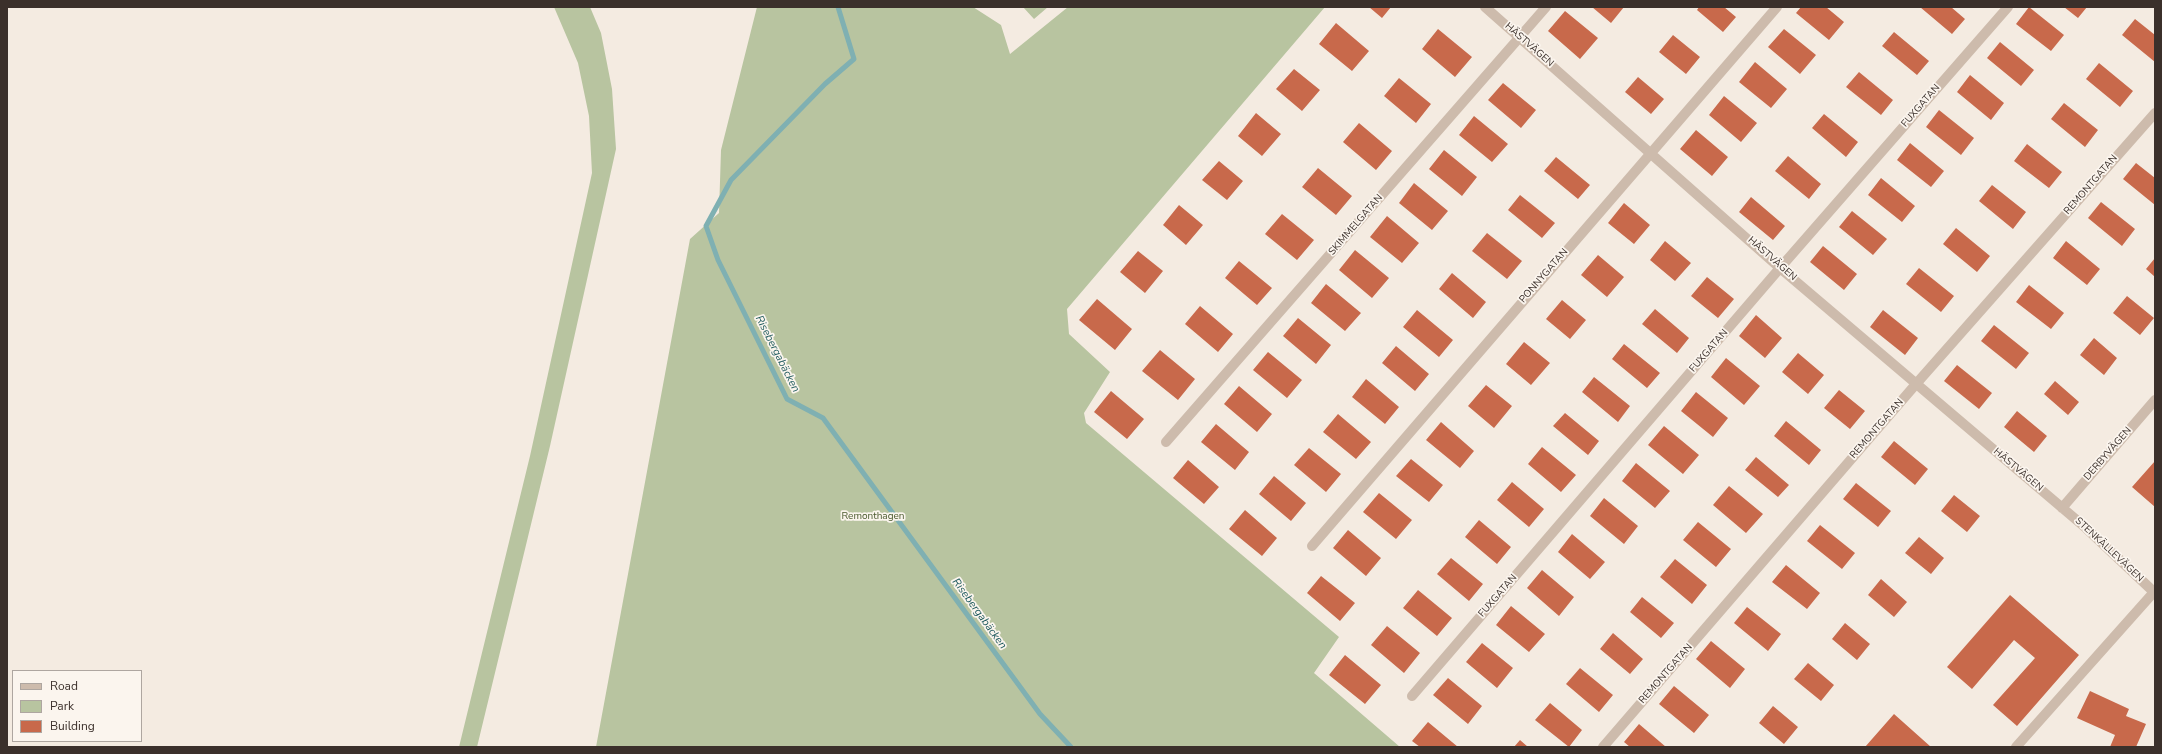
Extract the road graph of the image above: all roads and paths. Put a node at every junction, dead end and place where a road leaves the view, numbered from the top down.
1 (1485, 7) edge
2 (1546, 7) edge
3 (1777, 7) edge
4 (2008, 7) edge
5 (1520, 37) junction
6 (2155, 113) edge
7 (1650, 153) junction
8 (1780, 268) junction
9 (1916, 384) junction
10 (2155, 400) edge
11 (1166, 442) dead end
12 (2062, 508) junction
13 (1312, 546) dead end
14 (2154, 592) edge
15 (1412, 696) dead end
16 (1603, 747) edge
17 (2016, 747) edge

1 - 5 street, HÄSTVÄGEN
2 - 5 street, SKIMMELGATAN
3 - 7 street, PONNYGATAN
4 - 8 street, FUXGATAN
5 - 7 street, HÄSTVÄGEN
5 - 11 street, SKIMMELGATAN
6 - 9 street, REMONTGATAN
7 - 8 street, HÄSTVÄGEN
7 - 13 street, PONNYGATAN
8 - 9 street, HÄSTVÄGEN
8 - 15 street, FUXGATAN
9 - 12 street, HÄSTVÄGEN
9 - 16 street, REMONTGATAN
10 - 12 street, DERBYVÄGEN
12 - 14 street, STENKÄLLEVÄGEN
14 - 17 street

